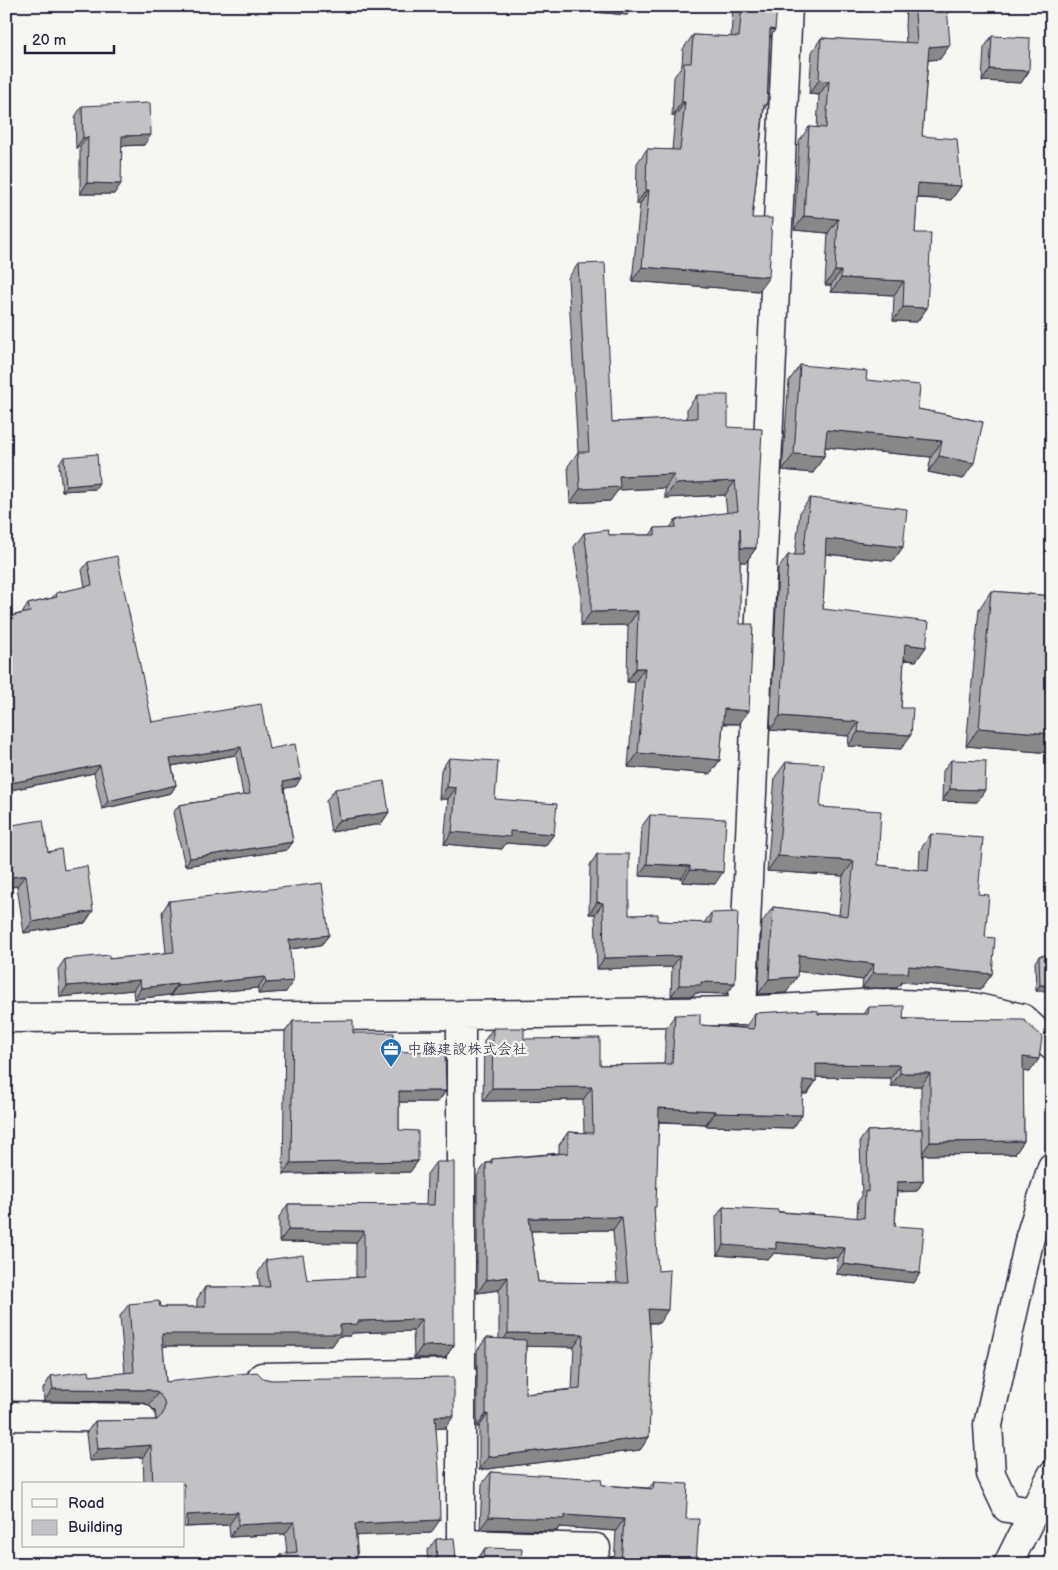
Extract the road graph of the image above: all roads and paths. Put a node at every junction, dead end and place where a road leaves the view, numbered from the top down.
1 (788, 6) edge
2 (742, 1011) junction
3 (461, 1015) junction
4 (6, 1018) edge
5 (1052, 1046) edge
6 (1052, 1167) edge
7 (462, 1374) junction
8 (262, 1377) edge
9 (6, 1416) edge
10 (141, 1418) edge
11 (1052, 1475) edge
12 (1043, 1506) edge
13 (596, 1548) dead end
14 (461, 1554) edge
15 (1008, 1564) edge

1 - 2 street
2 - 3 street
2 - 5 street
3 - 4 street
3 - 7 street
6 - 12 street
7 - 8 street
7 - 14 street
9 - 10 street
11 - 12 street
12 - 15 street
13 - 14 street

